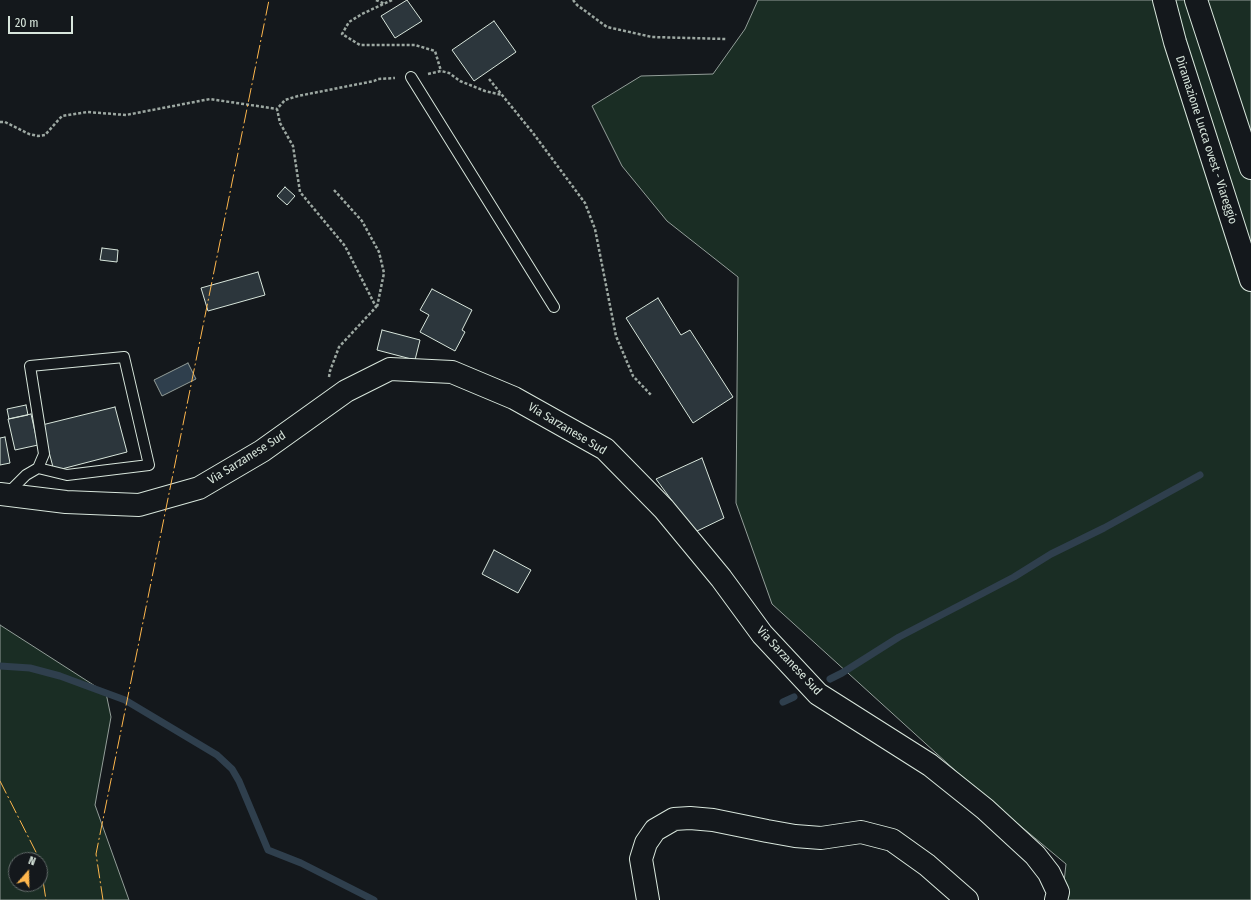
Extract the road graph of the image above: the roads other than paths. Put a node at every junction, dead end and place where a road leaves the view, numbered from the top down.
1 (1164, 0) edge
2 (1199, 9) edge
3 (411, 77) road end
4 (1251, 168) edge
5 (1251, 280) edge
6 (554, 307) dead end
7 (38, 468) junction
8 (3, 495) edge
9 (648, 900) edge
10 (966, 900) edge
11 (1056, 900) edge

1 - 5 main road, Diramazione Lucca ovest - Viareggio
2 - 4 main road
3 - 6 lane
7 - 7 lane
7 - 8 lane
8 - 11 main road, Via Sarzanese Sud
9 - 10 main road

